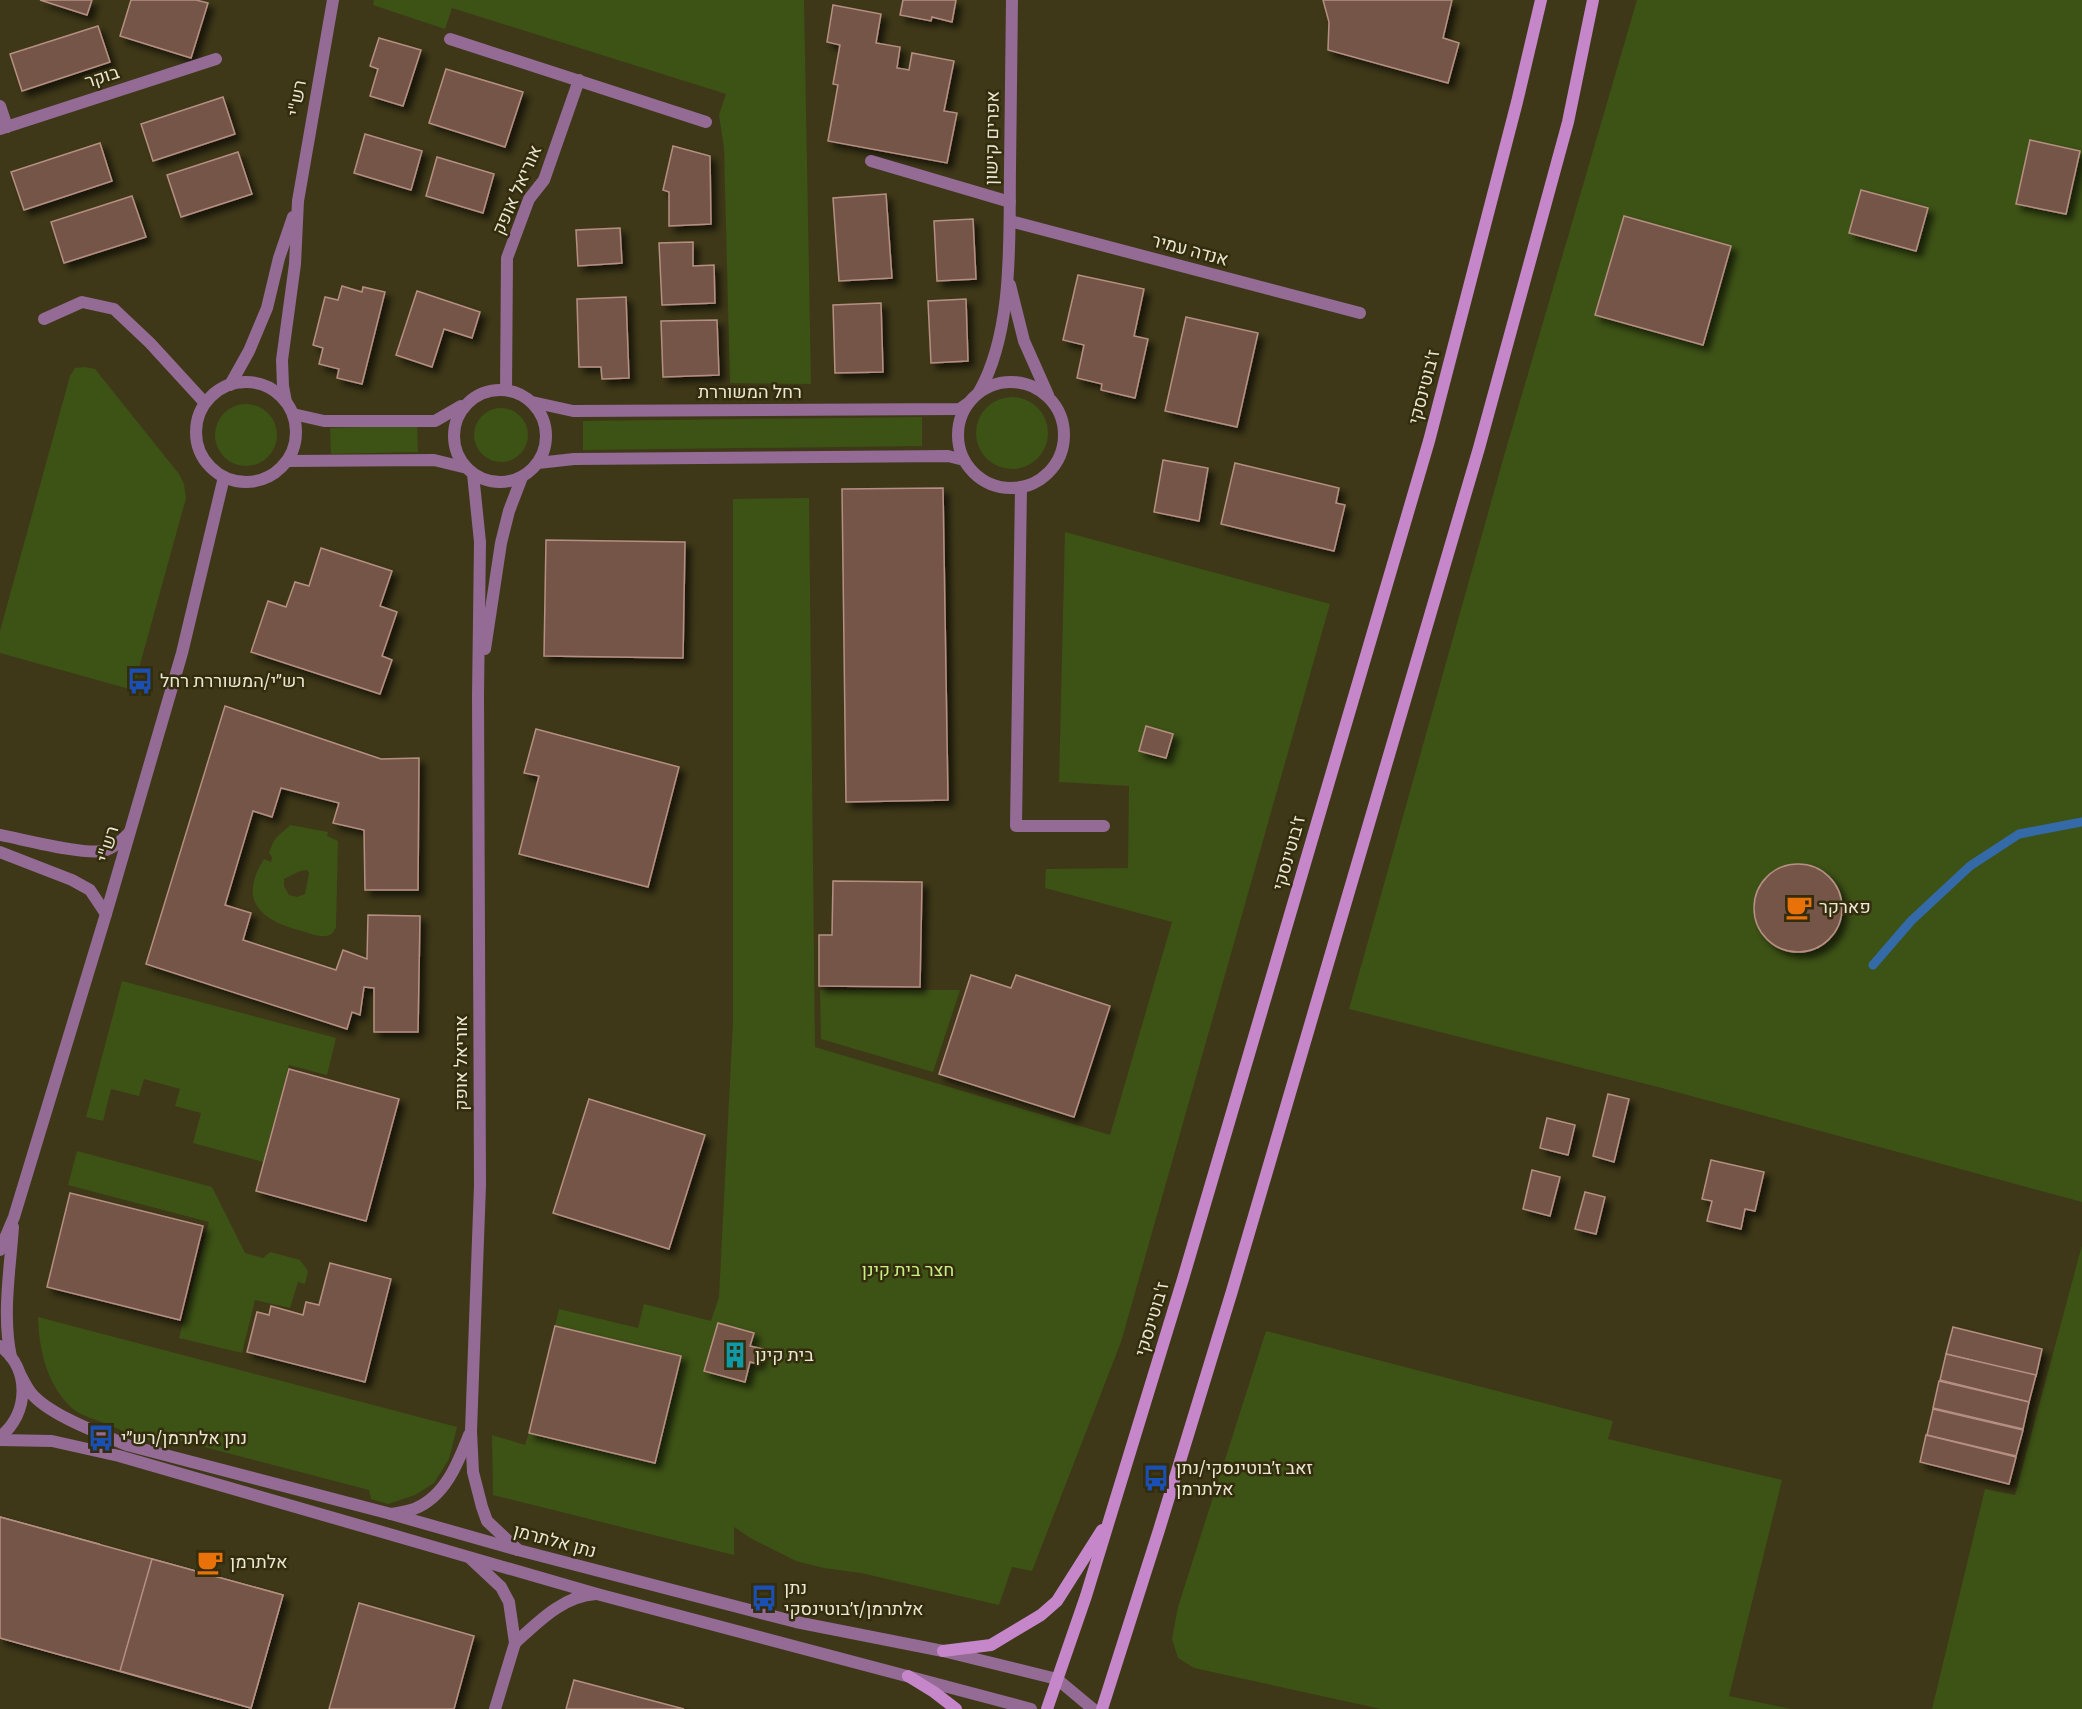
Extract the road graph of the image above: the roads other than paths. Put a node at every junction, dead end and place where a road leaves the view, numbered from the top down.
1 (333, 0) edge
2 (1012, 0) edge
3 (1541, 0) edge
4 (1593, 0) edge
5 (450, 39) dead end
6 (216, 59) dead end
7 (579, 80) junction
8 (0, 106) edge
9 (706, 122) dead end
10 (3, 128) edge
11 (871, 161) dead end
12 (298, 201) junction
13 (1010, 202) junction
14 (1010, 221) junction
15 (1008, 276) junction
16 (1360, 313) dead end
17 (44, 319) dead end
18 (230, 385) junction
19 (507, 390) junction
20 (979, 392) junction
21 (1048, 396) junction
22 (286, 402) junction
23 (468, 402) junction
24 (532, 402) junction
25 (205, 403) junction
26 (967, 404) junction
27 (293, 414) junction
28 (964, 460) junction
29 (287, 461) junction
30 (538, 463) junction
31 (470, 471) junction
32 (224, 477) junction
33 (522, 477) junction
34 (1021, 487) junction
35 (478, 694) junction
36 (1104, 826) dead end
37 (130, 832) junction
38 (0, 835) edge
39 (0, 852) edge
40 (106, 914) junction
41 (14, 1217) junction
42 (0, 1250) edge
43 (0, 1346) edge
44 (11, 1357) junction
45 (21, 1376) junction
46 (471, 1431) junction
47 (0, 1439) edge
48 (391, 1514) junction
49 (1110, 1517) junction
50 (518, 1550) junction
51 (470, 1558) junction
52 (597, 1594) junction
53 (515, 1643) junction
54 (943, 1651) junction
55 (908, 1676) junction
56 (1058, 1678) junction
57 (495, 1709) edge
58 (956, 1709) edge
59 (1031, 1709) edge
60 (1047, 1709) edge
61 (1093, 1709) edge
62 (1102, 1709) edge

1 - 12 street, רש"י
2 - 13 street, אפרים קישון
3 - 49 main road, ז'בוטינסקי
4 - 62 main road
5 - 7 street
6 - 10 street, בוקר
7 - 9 street
7 - 19 street, אוריאל אופק
8 - 10 street
11 - 13 street
12 - 18 street, רש"י
12 - 22 street, רש"י
13 - 14 street, אפרים קישון
14 - 15 street, אפרים קישון
14 - 16 street, אנדה עמיר
15 - 20 street, אפרים קישון
15 - 21 street, אפרים קישון
17 - 25 street
18 - 22 street
18 - 25 street
19 - 23 street
19 - 24 street
20 - 21 street
20 - 26 street
21 - 34 street
22 - 27 street
23 - 27 street
23 - 31 street
24 - 26 street, רחל המשוררת
24 - 30 street
25 - 32 street
26 - 28 street
27 - 29 street
28 - 30 street
28 - 34 street
29 - 31 street
29 - 32 street
30 - 33 street
31 - 33 street
31 - 35 street, אוריאל אופק
32 - 37 street, רש"י
33 - 35 street, אוריאל אופק
34 - 36 street
35 - 46 street, אוריאל אופק
37 - 38 street
37 - 40 street, רש"י
39 - 40 street
40 - 41 street, רש"י
41 - 42 street, רש"י
41 - 44 street, רש"י
43 - 44 street
44 - 45 street, נתן אלתרמן
45 - 47 street
45 - 48 street, נתן אלתרמן
46 - 48 street, אוריאל אופק
46 - 50 street, אוריאל אופק
47 - 51 street
48 - 50 street, נתן אלתרמן
49 - 54 main road
49 - 56 main road, ז'בוטינסקי
50 - 54 street, נתן אלתרמן
51 - 52 street
51 - 53 street
52 - 53 street
52 - 55 street
53 - 57 street
54 - 56 street, נתן אלתרמן
55 - 58 main road
55 - 59 street
56 - 60 main road, ז'בוטינסקי
56 - 61 street, נתן אלתרמן

